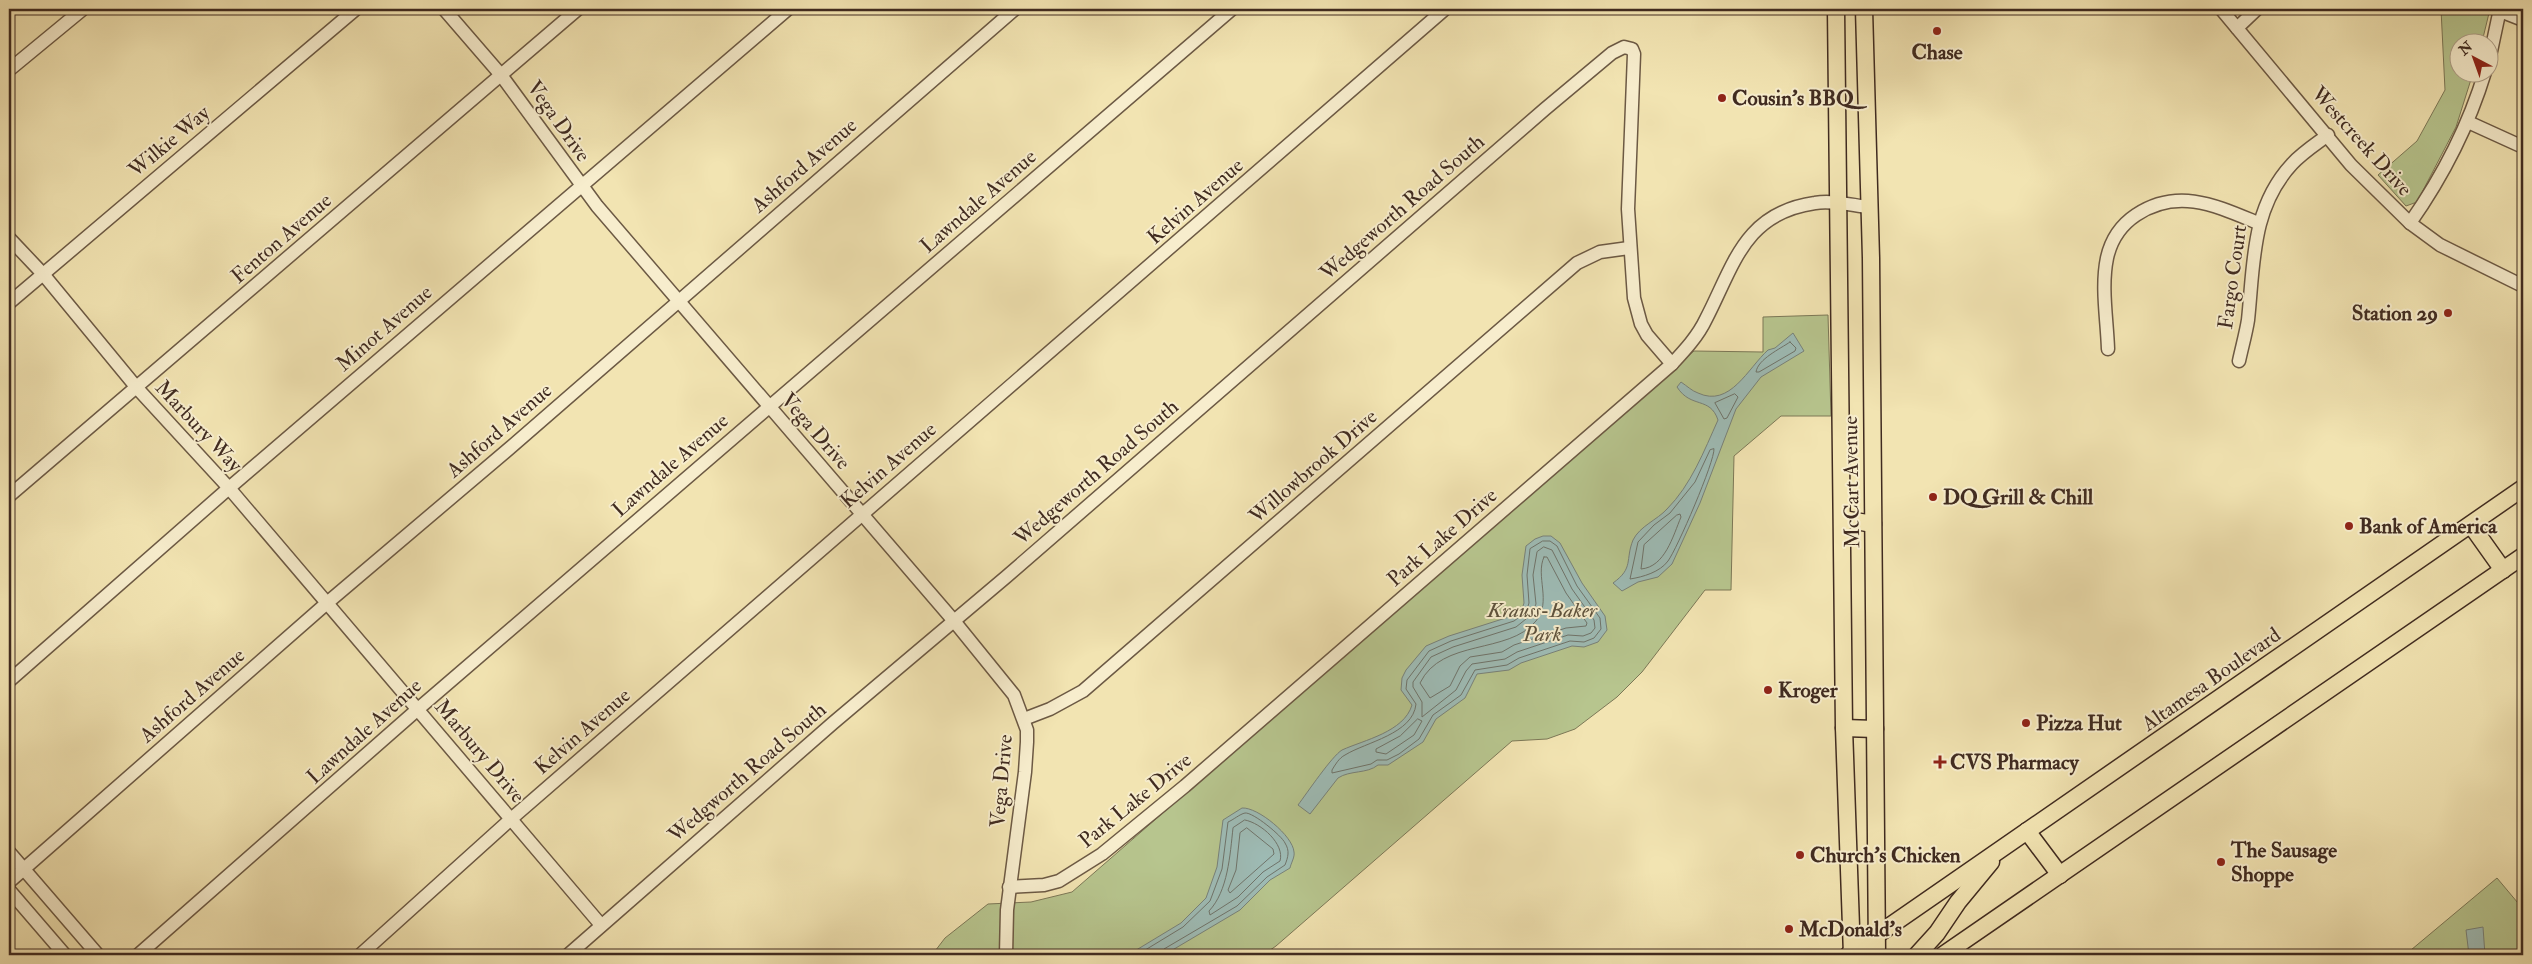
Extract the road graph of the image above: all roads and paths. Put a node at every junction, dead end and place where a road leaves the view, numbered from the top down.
1 (83, 9) edge
2 (356, 9) edge
3 (444, 9) edge
4 (578, 9) edge
5 (788, 9) edge
6 (1015, 9) edge
7 (1232, 9) edge
8 (1445, 9) edge
9 (2221, 9) edge
10 (2257, 9) edge
11 (1864, 10) edge
12 (2500, 10) edge
13 (1836, 11) edge
14 (2523, 20) edge
15 (2237, 28) junction
16 (2495, 32) edge
17 (9, 70) edge
18 (501, 75) junction
19 (2482, 82) edge
20 (2468, 122) junction
21 (2328, 135) junction
22 (2523, 147) edge
23 (581, 186) junction
24 (1839, 204) junction
25 (1868, 207) junction
26 (2258, 223) junction
27 (2410, 223) junction
28 (9, 238) edge
29 (1629, 248) junction
30 (43, 274) junction
31 (2523, 286) edge
32 (678, 300) junction
33 (9, 303) edge
34 (2108, 349) dead end
35 (2239, 361) dead end
36 (1672, 364) junction
37 (137, 388) junction
38 (769, 406) junction
39 (229, 488) junction
40 (2523, 488) edge
41 (9, 496) edge
42 (861, 514) junction
43 (1843, 519) junction
44 (1873, 524) junction
45 (2471, 525) junction
46 (2523, 556) edge
47 (2504, 570) junction
48 (328, 603) junction
49 (954, 620) junction
50 (9, 681) edge
51 (418, 709) junction
52 (1024, 719) junction
53 (1844, 728) junction
54 (1875, 729) junction
55 (511, 818) junction
56 (2027, 832) junction
57 (2000, 850) junction
58 (9, 852) edge
59 (23, 869) junction
60 (2060, 875) junction
61 (9, 882) edge
62 (1009, 887) junction
63 (9, 890) edge
64 (602, 925) junction
65 (1876, 935) junction
66 (65, 955) edge
67 (98, 955) edge
68 (138, 955) edge
69 (360, 955) edge
70 (568, 955) edge
71 (1006, 955) edge
72 (1854, 955) edge
73 (1877, 955) edge
74 (1917, 955) edge
75 (1942, 955) edge

1 - 17 street
2 - 30 street, Wilkie Way
3 - 18 street, Vega Drive
4 - 18 street, Fenton Avenue
5 - 23 street, Minot Avenue
6 - 32 street, Ashford Avenue
7 - 38 street, Lawndale Avenue
8 - 42 street, Kelvin Avenue
9 - 15 street, Westcreek Drive
10 - 15 street
11 - 13 main road
11 - 25 main road, McCart Avenue
12 - 14 street
12 - 16 street
13 - 24 main road, McCart Avenue
15 - 21 street, Westcreek Drive
18 - 23 street, Vega Drive
18 - 37 street, Fenton Avenue
19 - 20 street
20 - 22 street
20 - 27 street
21 - 26 street, Fargo Court
21 - 27 street, Westcreek Drive
23 - 32 street, Vega Drive
23 - 39 street, Minot Avenue
24 - 25 street, Park Lake Drive
24 - 36 street, Park Lake Drive
24 - 43 main road, McCart Avenue
25 - 44 main road, McCart Avenue
26 - 34 street
26 - 35 street, Fargo Court
27 - 31 street, Westcreek Drive
28 - 30 street
29 - 36 street, Wedgeworth Road South
29 - 49 street, Wedgeworth Road South
29 - 52 street, Willowbrook Drive
30 - 33 street, Wilkie Way
30 - 37 street, Marbury Way
32 - 38 street, Vega Drive
32 - 48 street, Ashford Avenue
36 - 62 street, Park Lake Drive
37 - 39 street, Marbury Way
37 - 41 street, Fenton Avenue
38 - 42 street, Vega Drive
38 - 51 street, Lawndale Avenue
39 - 48 street, Marbury Way
39 - 50 street, Minot Avenue
40 - 45 main road, Altamesa Boulevard
42 - 49 street, Vega Drive
42 - 55 street, Kelvin Avenue
43 - 44 main road
43 - 53 main road, McCart Avenue
44 - 54 main road, McCart Avenue
45 - 47 main road
45 - 56 main road, Altamesa Boulevard
46 - 47 main road
47 - 60 main road
48 - 51 street, Marbury Drive
48 - 59 street, Ashford Avenue
49 - 52 street, Vega Drive
49 - 64 street, Wedgworth Road South
51 - 55 street, Marbury Drive
51 - 68 street, Lawndale Avenue
52 - 62 street, Vega Drive
53 - 54 main road
53 - 72 main road, McCart Avenue
54 - 65 main road, McCart Avenue
55 - 64 street, Marbury Drive
55 - 69 street, Kelvin Avenue
56 - 57 main road, Altamesa Boulevard
56 - 60 main road
57 - 65 main road, Altamesa Boulevard
57 - 74 main road
58 - 59 street
59 - 61 street, Ashford Avenue
59 - 67 street
60 - 75 main road
62 - 71 street, Vega Drive
63 - 66 street
64 - 70 street, Wedgworth Road South
65 - 72 main road, Altamesa Boulevard
65 - 73 main road, McCart Avenue

